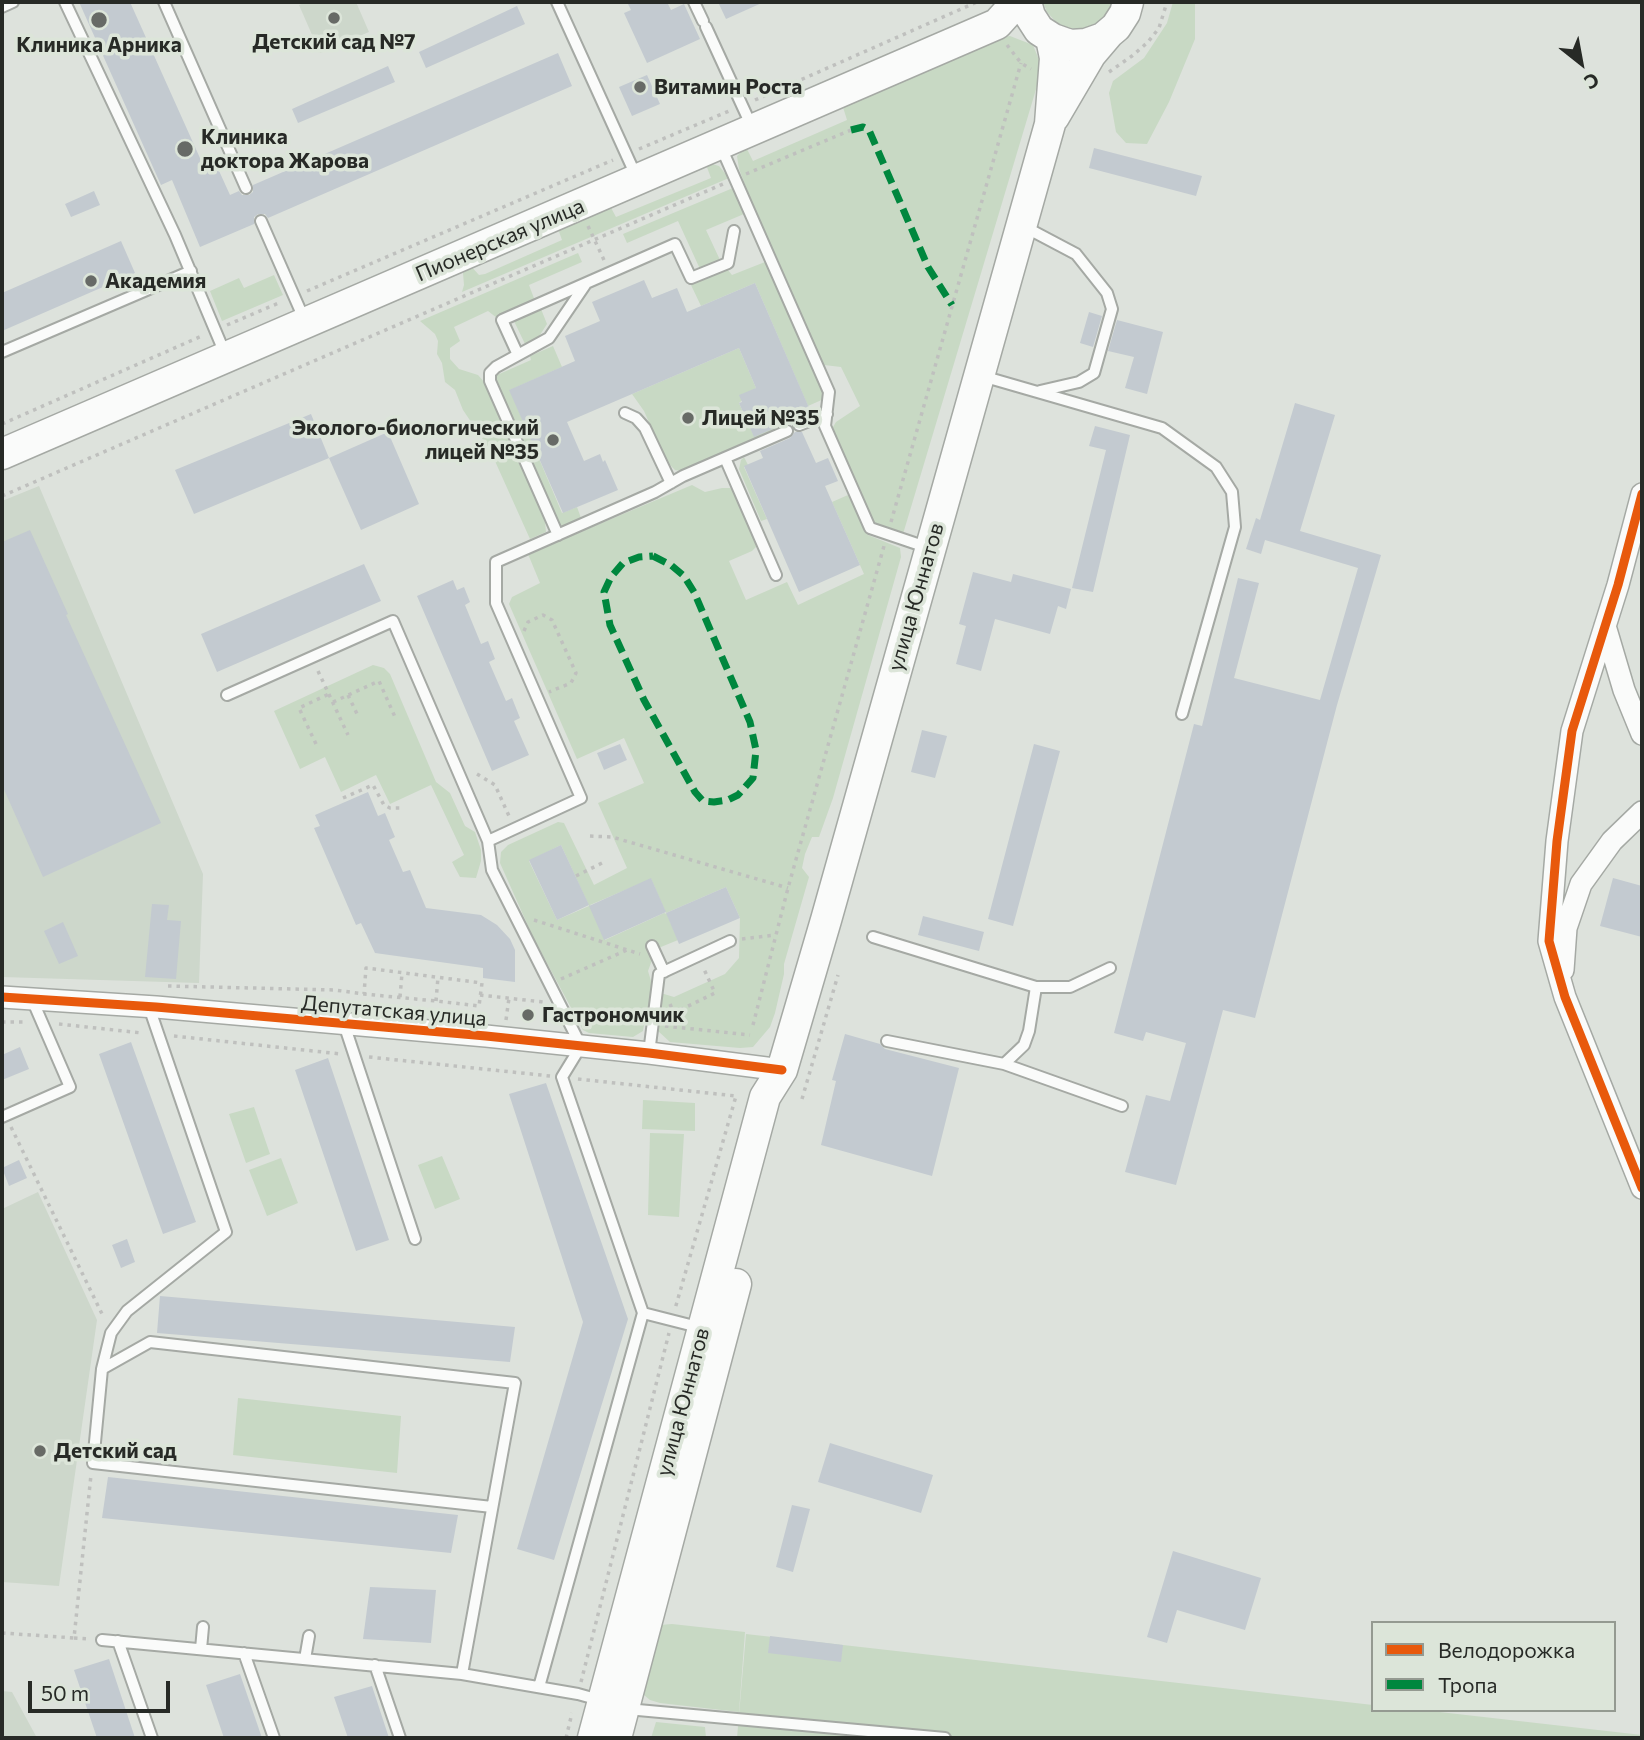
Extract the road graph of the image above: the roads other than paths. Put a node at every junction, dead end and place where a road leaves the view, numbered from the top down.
1 (13, 2) edge
2 (65, 2) edge
3 (164, 2) edge
4 (558, 2) edge
5 (694, 2) edge
6 (1017, 2) edge
7 (1026, 2) edge
8 (1128, 2) edge
9 (2, 7) edge
10 (997, 24) junction
11 (1045, 34) junction
12 (1108, 34) junction
13 (748, 118) junction
14 (1051, 124) junction
15 (720, 144) junction
16 (632, 167) junction
17 (246, 188) dead end
18 (261, 221) dead end
19 (1022, 225) junction
20 (734, 231) dead end
21 (191, 271) junction
22 (586, 283) junction
23 (300, 309) junction
24 (220, 344) junction
25 (2, 352) edge
26 (518, 355) junction
27 (979, 375) junction
28 (1038, 392) junction
29 (625, 413) dead end
30 (827, 414) junction
31 (799, 425) dead end
32 (787, 431) dead end
33 (2, 454) edge
34 (725, 457) junction
35 (671, 483) junction
36 (1642, 494) edge
37 (558, 535) junction
38 (929, 548) junction
39 (776, 575) dead end
40 (1605, 626) junction
41 (227, 695) dead end
42 (1182, 714) dead end
43 (1642, 734) edge
44 (1642, 812) edge
45 (488, 841) junction
46 (873, 937) dead end
47 (730, 941) road end
48 (652, 946) dead end
49 (1110, 968) dead end
50 (661, 975) junction
51 (1036, 987) junction
52 (2, 997) edge
53 (31, 997) junction
54 (1566, 1000) junction
55 (149, 1007) junction
56 (344, 1024) junction
57 (887, 1041) dead end
58 (581, 1046) junction
59 (649, 1053) junction
60 (1004, 1065) junction
61 (782, 1070) junction
62 (1122, 1106) dead end
63 (4, 1116) edge
64 (1642, 1188) edge
65 (415, 1239) dead end
66 (643, 1313) junction
67 (713, 1331) junction
68 (102, 1369) junction
69 (492, 1507) junction
70 (203, 1627) dead end
71 (309, 1636) dead end
72 (102, 1640) dead end
73 (118, 1642) junction
74 (201, 1649) junction
75 (244, 1653) junction
76 (305, 1659) junction
77 (375, 1665) junction
78 (462, 1674) junction
79 (539, 1687) junction
80 (602, 1701) junction
81 (152, 1738) edge
82 (274, 1738) edge
83 (400, 1738) edge
84 (593, 1738) edge
85 (616, 1738) edge
86 (945, 1738) edge

1 - 9 lane
2 - 21 lane
3 - 17 lane
4 - 16 lane
5 - 13 lane
6 - 10 main road, Пионерская улица
7 - 11 main road
8 - 12 main road, улица Юннатов
10 - 11 main road
10 - 13 main road, Пионерская улица
11 - 12 main road
11 - 14 main road, улица Юннатов
12 - 14 main road, улица Юннатов
13 - 15 main road, Пионерская улица
14 - 19 main road, улица Юннатов
15 - 16 main road, Пионерская улица
15 - 30 lane
16 - 23 main road, Пионерская улица
18 - 23 lane
19 - 27 main road, улица Юннатов
19 - 28 lane
20 - 22 lane
21 - 24 lane
21 - 25 lane
22 - 26 lane
22 - 26 lane
23 - 24 main road, Пионерская улица
24 - 33 main road, Пионерская улица
26 - 37 lane
27 - 28 lane
27 - 38 main road, улица Юннатов
28 - 42 lane
29 - 35 lane
30 - 31 lane
30 - 38 lane
32 - 34 lane
34 - 35 lane
34 - 39 lane
35 - 37 lane
36 - 40 street
37 - 45 lane
38 - 61 main road, улица Юннатов
40 - 43 street
40 - 54 street
41 - 45 lane
44 - 54 street
45 - 58 lane
46 - 51 lane
47 - 50 lane
48 - 50 lane
49 - 51 lane
50 - 59 lane
51 - 60 lane
52 - 53 street, Депутатская улица
53 - 55 street, Депутатская улица
53 - 63 lane
54 - 64 street
55 - 56 street, Депутатская улица
55 - 68 lane
56 - 58 street, Депутатская улица
56 - 65 lane
57 - 60 lane
58 - 59 street, Депутатская улица
58 - 66 lane
59 - 61 street, Депутатская улица
60 - 62 lane
61 - 67 main road, улица Юннатов
66 - 67 lane
66 - 79 lane
67 - 80 main road, улица Юннатов
68 - 69 lane
68 - 69 lane
69 - 78 lane
70 - 74 lane
71 - 76 lane
72 - 73 lane
73 - 74 lane
73 - 81 lane
74 - 75 lane
75 - 76 lane
75 - 82 lane
76 - 77 lane
77 - 78 lane
77 - 83 lane
78 - 79 lane
79 - 80 lane
80 - 84 main road, улица Юннатов
80 - 85 main road, улица Юннатов
80 - 86 lane

